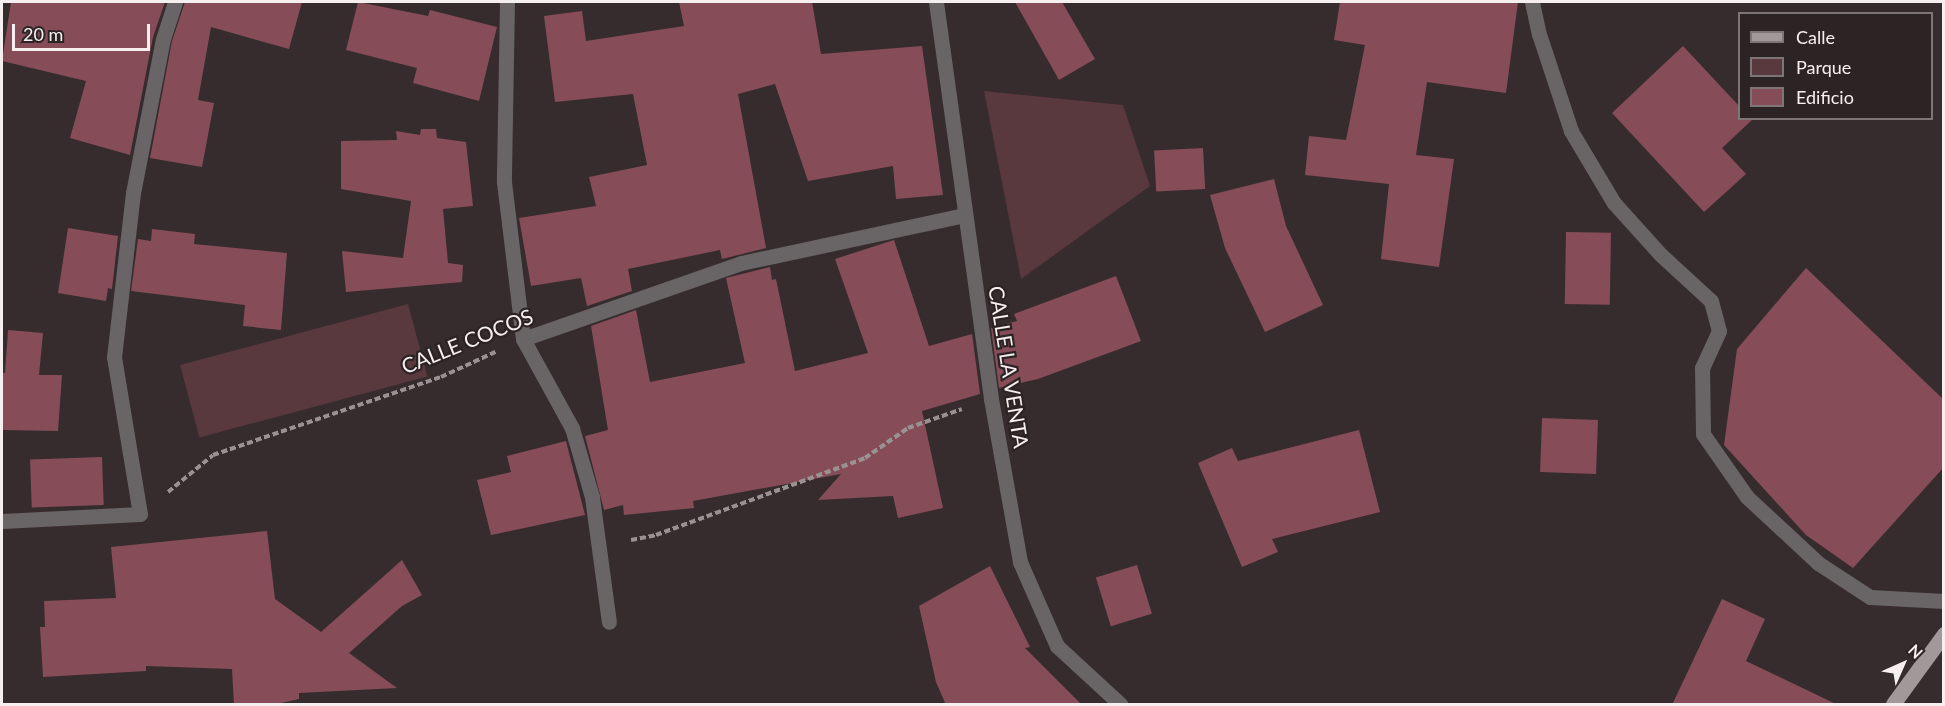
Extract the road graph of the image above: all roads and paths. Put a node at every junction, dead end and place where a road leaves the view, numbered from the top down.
1 (175, 2) edge
2 (507, 2) edge
3 (936, 2) edge
4 (1533, 2) edge
5 (964, 215) junction
6 (523, 339) junction
7 (991, 399) junction
8 (140, 514) junction
9 (2, 521) edge
10 (598, 546) junction
11 (1944, 601) edge
12 (609, 622) dead end
13 (1944, 634) edge
14 (1120, 705) edge
15 (1893, 705) edge

1 - 8 street
2 - 6 street
3 - 5 street, CALLE LA VENTA
4 - 11 street
5 - 6 street, CALLE COCOS
5 - 7 street, CALLE LA VENTA
6 - 8 path, CALLE COCOS
6 - 10 street
7 - 10 path
7 - 14 street, CALLE LA VENTA
8 - 9 street
10 - 12 street
13 - 15 main road

